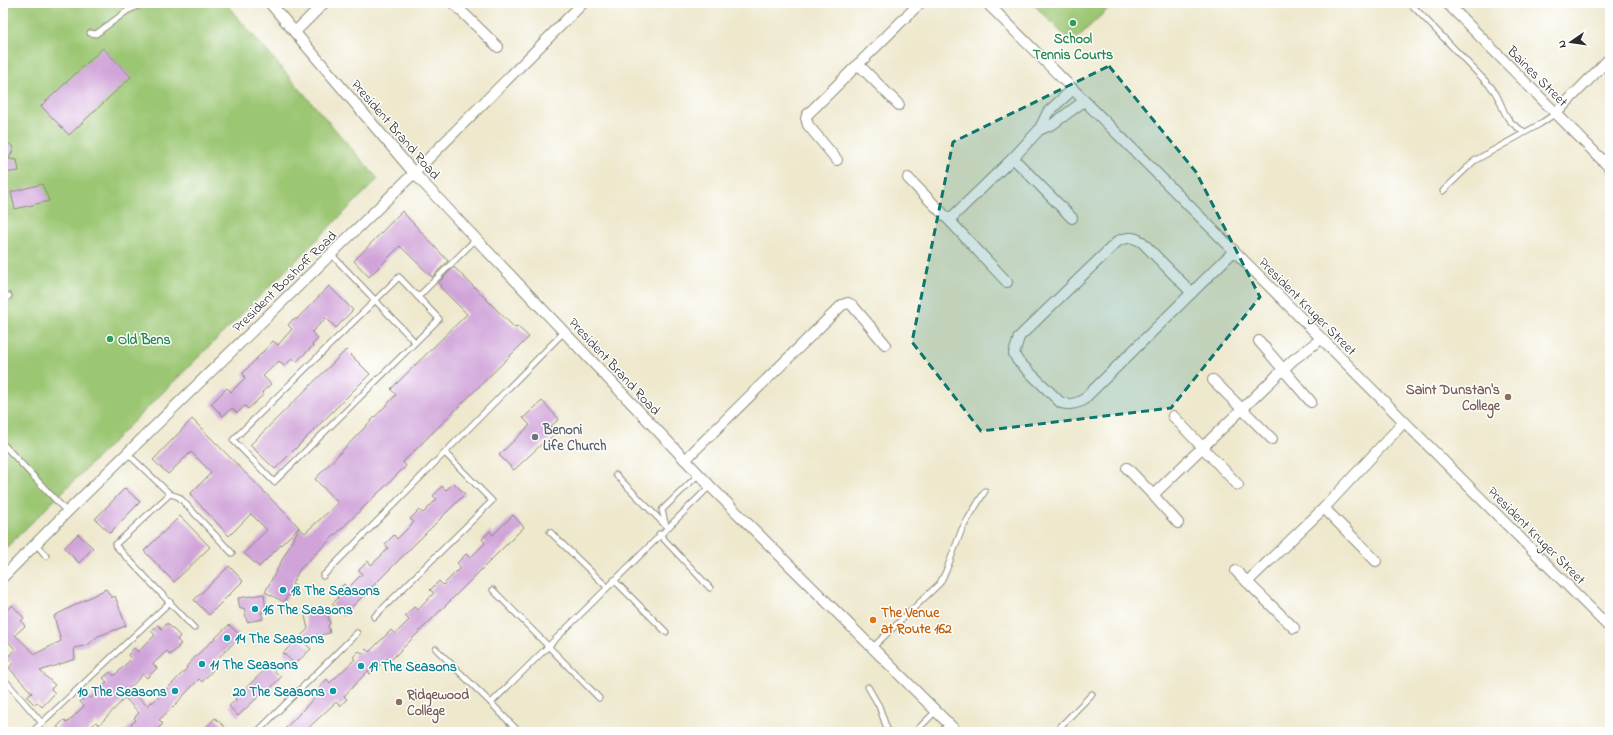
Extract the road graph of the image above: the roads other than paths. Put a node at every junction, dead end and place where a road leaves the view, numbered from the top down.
1 (144, 3) edge
2 (270, 3) edge
3 (324, 3) edge
4 (453, 3) edge
5 (583, 3) edge
6 (920, 3) edge
7 (987, 3) edge
8 (1410, 3) edge
9 (1447, 3) edge
10 (295, 32) junction
11 (90, 33) dead end
12 (498, 47) dead end
13 (1610, 58) edge
14 (858, 64) junction
15 (1073, 89) junction
16 (1084, 101) junction
17 (899, 105) dead end
18 (1556, 113) junction
19 (1039, 130) junction
20 (1525, 132) junction
21 (1013, 158) junction
22 (837, 160) dead end
23 (1610, 168) edge
24 (414, 173) junction
25 (908, 178) dead end
26 (1443, 191) dead end
27 (1072, 218) dead end
28 (949, 220) junction
29 (476, 239) junction
30 (1234, 251) junction
31 (331, 254) junction
32 (1006, 282) dead end
33 (1192, 292) junction
34 (9, 296) dead end
35 (418, 297) junction
36 (375, 300) junction
37 (3, 301) edge
38 (564, 332) junction
39 (1321, 339) junction
40 (1259, 341) dead end
41 (415, 342) junction
42 (886, 344) dead end
43 (1283, 369) junction
44 (1213, 380) dead end
45 (1312, 402) dead end
46 (1242, 409) junction
47 (1173, 416) dead end
48 (1404, 422) junction
49 (1272, 439) dead end
50 (3, 444) edge
51 (1202, 447) junction
52 (128, 453) junction
53 (445, 453) junction
54 (685, 460) junction
55 (1127, 468) dead end
56 (699, 474) junction
57 (616, 475) dead end
58 (1238, 485) dead end
59 (710, 486) junction
60 (985, 491) dead end
61 (170, 494) junction
62 (1153, 495) junction
63 (1324, 508) junction
64 (67, 512) junction
65 (1178, 523) dead end
66 (667, 527) junction
67 (550, 532) dead end
68 (659, 534) junction
69 (36, 544) junction
70 (232, 553) dead end
71 (46, 556) dead end
72 (1376, 561) dead end
73 (1236, 571) dead end
74 (323, 576) dead end
75 (3, 577) edge
76 (614, 580) junction
77 (1247, 582) junction
78 (606, 587) junction
79 (710, 588) dead end
80 (493, 590) dead end
81 (170, 602) junction
82 (374, 617) dead end
83 (194, 628) dead end
84 (1294, 628) dead end
85 (1610, 628) edge
86 (666, 632) dead end
87 (357, 633) dead end
88 (548, 646) junction
89 (872, 648) junction
90 (436, 649) dead end
91 (3, 678) edge
92 (868, 687) dead end
93 (1092, 694) dead end
94 (599, 698) dead end
95 (491, 703) junction
96 (936, 711) junction
97 (42, 723) junction
98 (950, 724) junction
99 (32, 732) edge
100 (257, 732) edge
101 (519, 732) edge
102 (888, 732) edge
103 (915, 732) edge
104 (940, 732) edge
105 (957, 732) edge
106 (1055, 732) edge

1 - 11 lane
2 - 10 street, President Brand Road
3 - 10 street
4 - 12 street
5 - 24 street, President Boshoff Road
6 - 14 street
7 - 15 street, President Kruger Street
8 - 20 lane
9 - 18 street, Baines Street
10 - 24 street, President Brand Road
13 - 18 street
14 - 17 street
14 - 22 street
15 - 16 street, President Kruger Street
15 - 19 street
16 - 19 street
16 - 30 street, President Kruger Street
18 - 20 lane
18 - 23 street, Baines Street
19 - 21 street
20 - 26 lane
21 - 27 street
21 - 28 street
24 - 29 street, President Brand Road
24 - 31 street, President Boshoff Road
25 - 28 street
28 - 32 street
29 - 35 lane
29 - 38 street, President Brand Road
30 - 33 street
30 - 39 street, President Kruger Street
31 - 36 lane
31 - 52 street, President Boshoff Road
33 - 33 street
34 - 37 lane
35 - 36 lane
35 - 41 lane
36 - 41 lane
36 - 41 lane
38 - 53 lane
38 - 54 street, President Brand Road
39 - 43 street
39 - 48 street, President Kruger Street
40 - 43 street
42 - 54 street
43 - 45 street
43 - 46 street
44 - 46 street
46 - 49 street
46 - 51 street
47 - 51 street
48 - 63 street
48 - 85 street, President Kruger Street
50 - 64 lane
51 - 58 street
51 - 62 street
52 - 61 lane
52 - 64 street, President Boshoff Road
53 - 74 lane
53 - 82 lane
54 - 56 street, President Brand Road
55 - 62 street
56 - 59 street, President Brand Road
56 - 66 lane
57 - 66 lane
59 - 66 lane
59 - 89 street, President Brand Road
60 - 89 lane
61 - 70 lane
61 - 81 lane
62 - 65 street
63 - 72 street
63 - 77 street
64 - 69 street, President Boshoff Road
66 - 68 lane
67 - 78 lane
68 - 76 lane
68 - 79 lane
69 - 71 lane
69 - 75 street, President Boshoff Road
73 - 77 street
76 - 78 lane
76 - 86 lane
77 - 84 street
78 - 88 lane
80 - 88 lane
81 - 83 lane
81 - 97 lane
87 - 100 lane
88 - 94 lane
88 - 95 lane
89 - 96 street, President Brand Road
90 - 95 lane
91 - 97 lane
92 - 102 lane
93 - 106 lane
95 - 101 lane
96 - 98 street, President Brand Road
96 - 103 lane
97 - 99 lane
98 - 104 lane
98 - 105 street, President Brand Road

